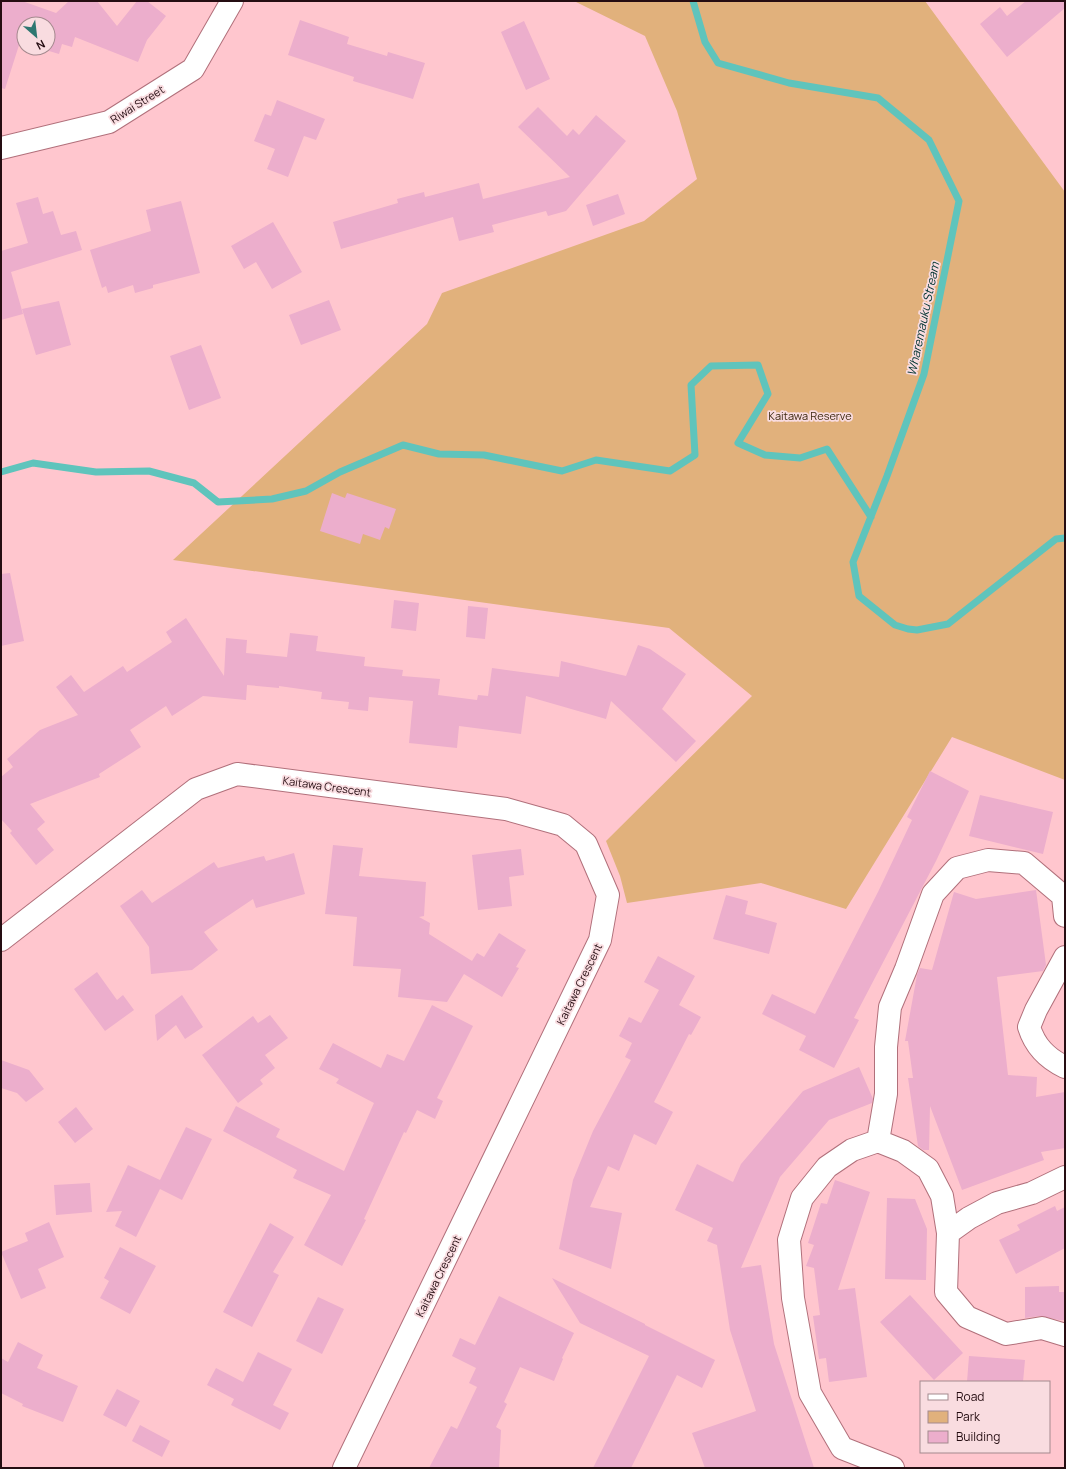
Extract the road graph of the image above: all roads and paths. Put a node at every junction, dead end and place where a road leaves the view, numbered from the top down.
1 (232, 1) edge
2 (1, 148) edge
3 (1065, 916) edge
4 (1, 940) edge
5 (1065, 957) edge
6 (1065, 1067) edge
7 (878, 1141) junction
8 (1065, 1177) edge
9 (948, 1233) junction
10 (1065, 1335) edge
11 (344, 1468) edge
12 (893, 1468) edge

1 - 2 street, Riwai Street
3 - 7 street
4 - 11 street, Kaitawa Crescent
5 - 6 street
7 - 9 street
7 - 12 street
8 - 9 street
9 - 10 street

